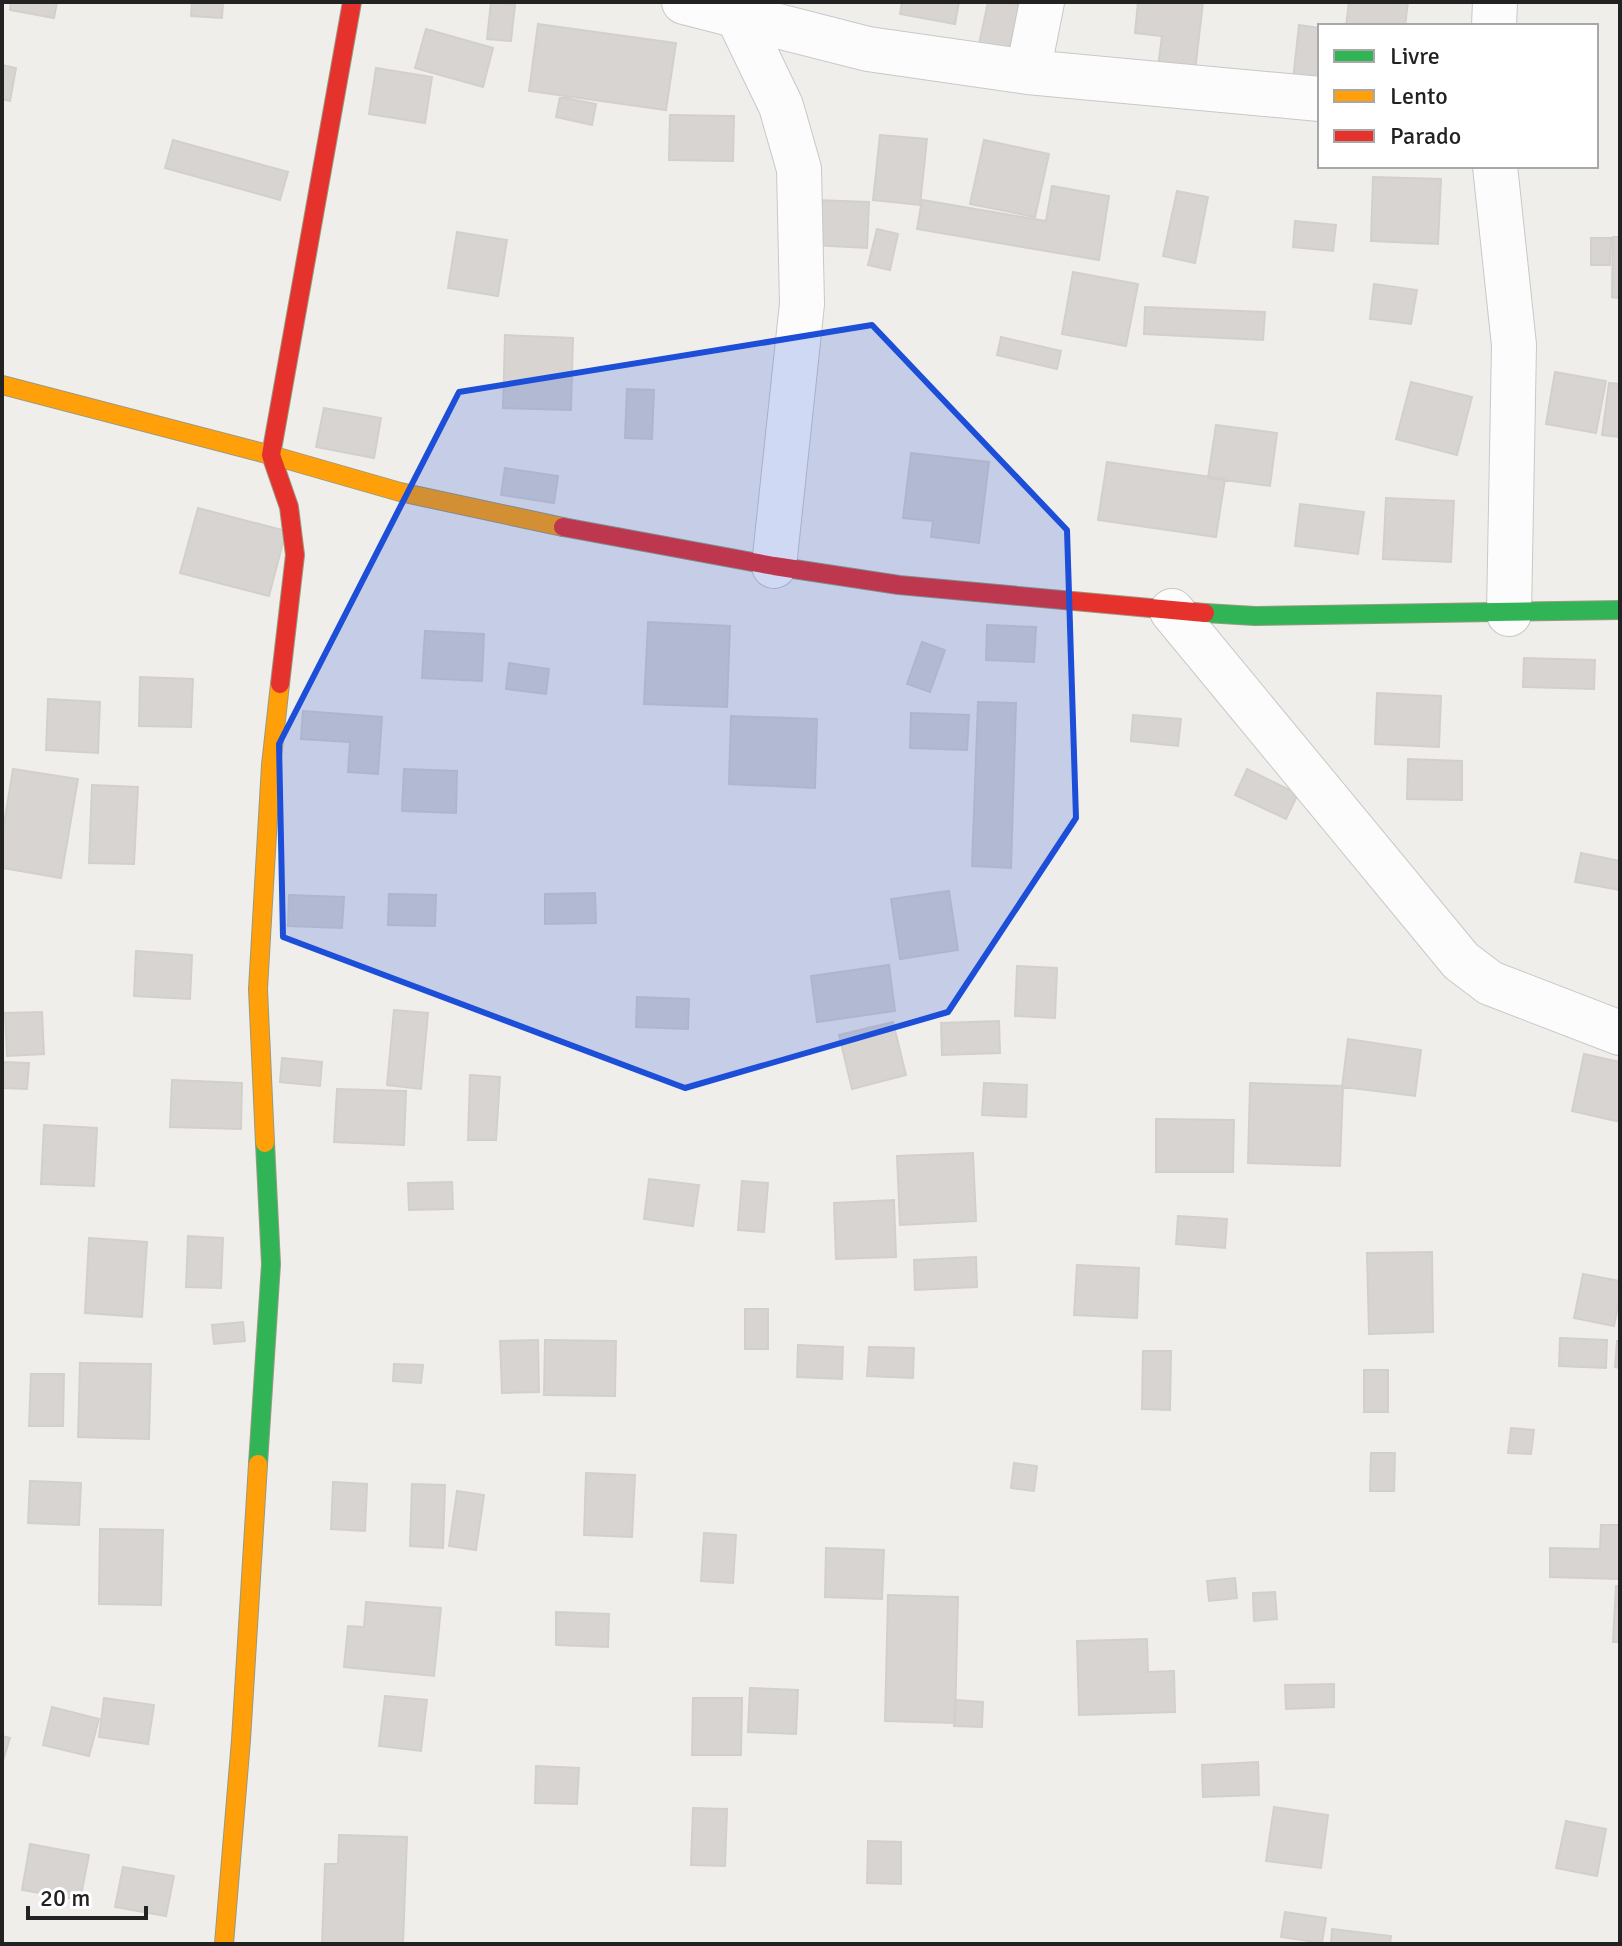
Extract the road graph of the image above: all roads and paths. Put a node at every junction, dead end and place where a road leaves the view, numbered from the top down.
1 (352, 2) edge
2 (684, 2) edge
3 (1042, 2) edge
4 (1495, 2) edge
5 (738, 17) junction
6 (1494, 24) edge
7 (1028, 72) junction
8 (1318, 99) edge
9 (1495, 168) edge
10 (2, 385) edge
11 (271, 455) junction
12 (774, 566) junction
13 (1620, 610) edge
14 (1172, 611) junction
15 (1509, 614) junction
16 (1620, 1033) edge
17 (224, 1944) edge

1 - 11 street
2 - 5 street
3 - 7 street
4 - 6 street
5 - 7 street
5 - 12 street
7 - 8 street
9 - 15 street
10 - 11 street
11 - 12 street
11 - 17 street
12 - 14 street
13 - 15 street
14 - 15 street
14 - 16 street

